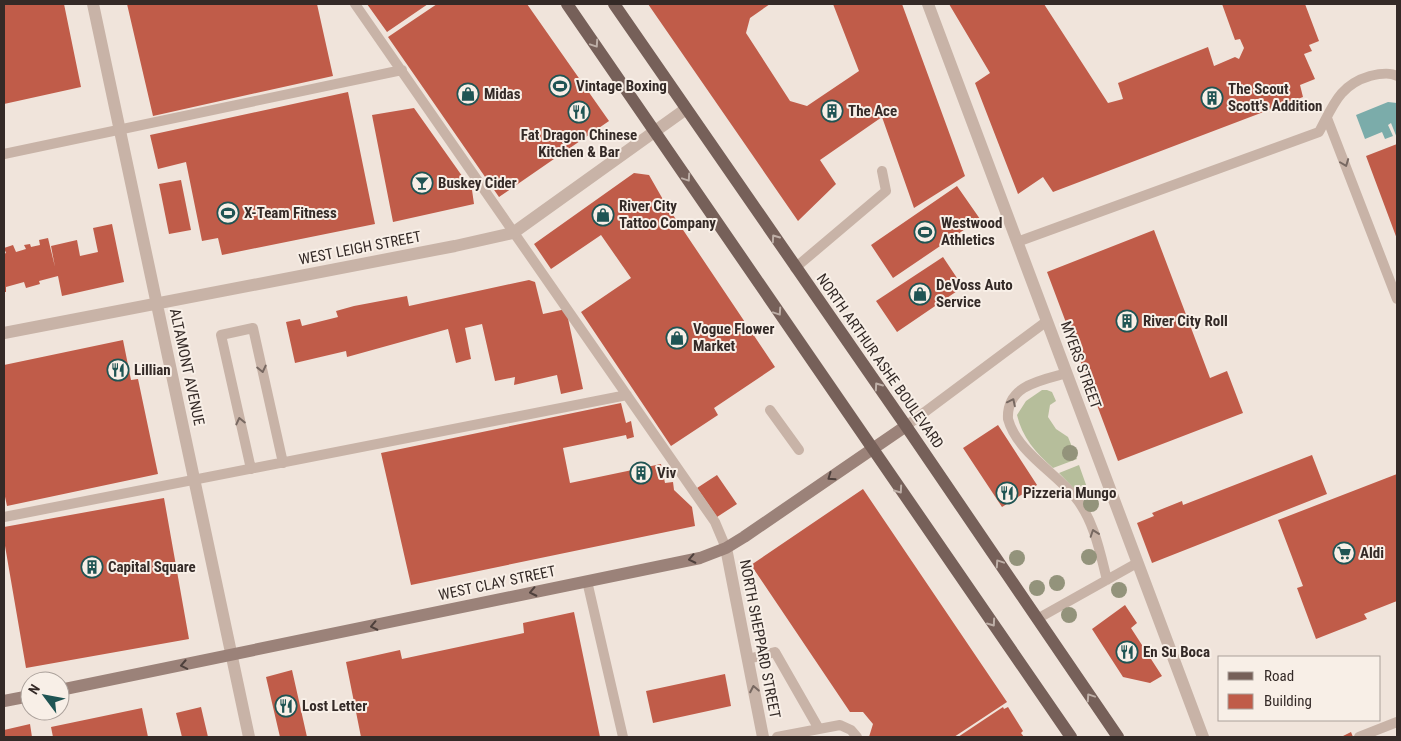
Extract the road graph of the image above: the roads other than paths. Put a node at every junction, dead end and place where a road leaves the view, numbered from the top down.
1 (93, 4) edge
2 (355, 4) edge
3 (567, 4) edge
4 (614, 4) edge
5 (928, 4) edge
6 (402, 70) junction
7 (1397, 76) edge
8 (686, 109) junction
9 (1327, 118) junction
10 (120, 130) junction
11 (655, 132) junction
12 (4, 154) edge
13 (882, 171) dead end
14 (513, 233) junction
15 (1017, 242) junction
16 (795, 268) junction
17 (1397, 298) edge
18 (156, 304) junction
19 (1047, 321) junction
20 (4, 334) edge
21 (1067, 374) junction
22 (626, 395) junction
23 (770, 410) dead end
24 (906, 426) junction
25 (799, 450) dead end
26 (871, 450) junction
27 (283, 463) junction
28 (251, 469) junction
29 (195, 480) junction
30 (4, 517) edge
31 (726, 548) junction
32 (1137, 563) junction
33 (1107, 580) junction
34 (587, 581) junction
35 (1037, 619) junction
36 (232, 655) junction
37 (748, 659) junction
38 (70, 688) edge
39 (20, 698) edge
40 (4, 701) edge
41 (1397, 722) edge
42 (819, 729) junction
43 (248, 737) edge
44 (623, 737) edge
45 (763, 737) edge
46 (778, 737) edge
47 (857, 737) edge
48 (1071, 737) edge
49 (1118, 737) edge
50 (1203, 737) edge
51 (1359, 737) edge

1 - 10 street, ALTAMONT AVENUE
2 - 6 lane
3 -> 11 main road
4 - 8 main road, NORTH ARTHUR ASHE BOULEVARD
5 - 15 street, MYERS STREET
6 - 10 lane
6 - 14 lane
7 - 9 lane
8 - 11 street, WEST LEIGH STREET
16 -> 8 main road, NORTH ARTHUR ASHE BOULEVARD
9 - 15 lane
9 -> 17 lane
10 - 12 lane
10 - 18 street, ALTAMONT AVENUE
11 - 14 street, WEST LEIGH STREET
11 -> 26 main road
13 - 16 lane
14 - 18 street, WEST LEIGH STREET
14 - 22 lane
15 - 19 street, MYERS STREET
24 -> 16 main road, NORTH ARTHUR ASHE BOULEVARD
18 - 20 street, WEST LEIGH STREET
18 - 29 street, ALTAMONT AVENUE
19 - 21 street, MYERS STREET
19 - 24 lane
21 - 32 street, MYERS STREET
33 -> 21 lane
22 - 27 lane
22 - 31 lane
23 - 25 lane
24 - 26 street, WEST CLAY STREET
35 -> 24 main road, NORTH ARTHUR ASHE BOULEVARD
26 -> 31 street, WEST CLAY STREET
26 -> 48 main road
27 - 28 lane
28 -> 27 lane
28 - 29 lane
29 - 30 lane
29 - 36 street, ALTAMONT AVENUE
31 -> 34 street, WEST CLAY STREET
31 - 37 street, NORTH SHEPPARD STREET
32 - 33 lane
32 - 50 street, MYERS STREET
33 - 35 lane
34 -> 36 street, WEST CLAY STREET
34 - 44 lane
49 -> 35 main road, NORTH ARTHUR ASHE BOULEVARD
36 -> 38 street, WEST CLAY STREET
36 - 43 street, ALTAMONT AVENUE
37 - 42 lane
45 -> 37 street, NORTH SHEPPARD STREET
39 - 40 street
41 - 51 lane
42 - 46 lane
42 - 47 lane

